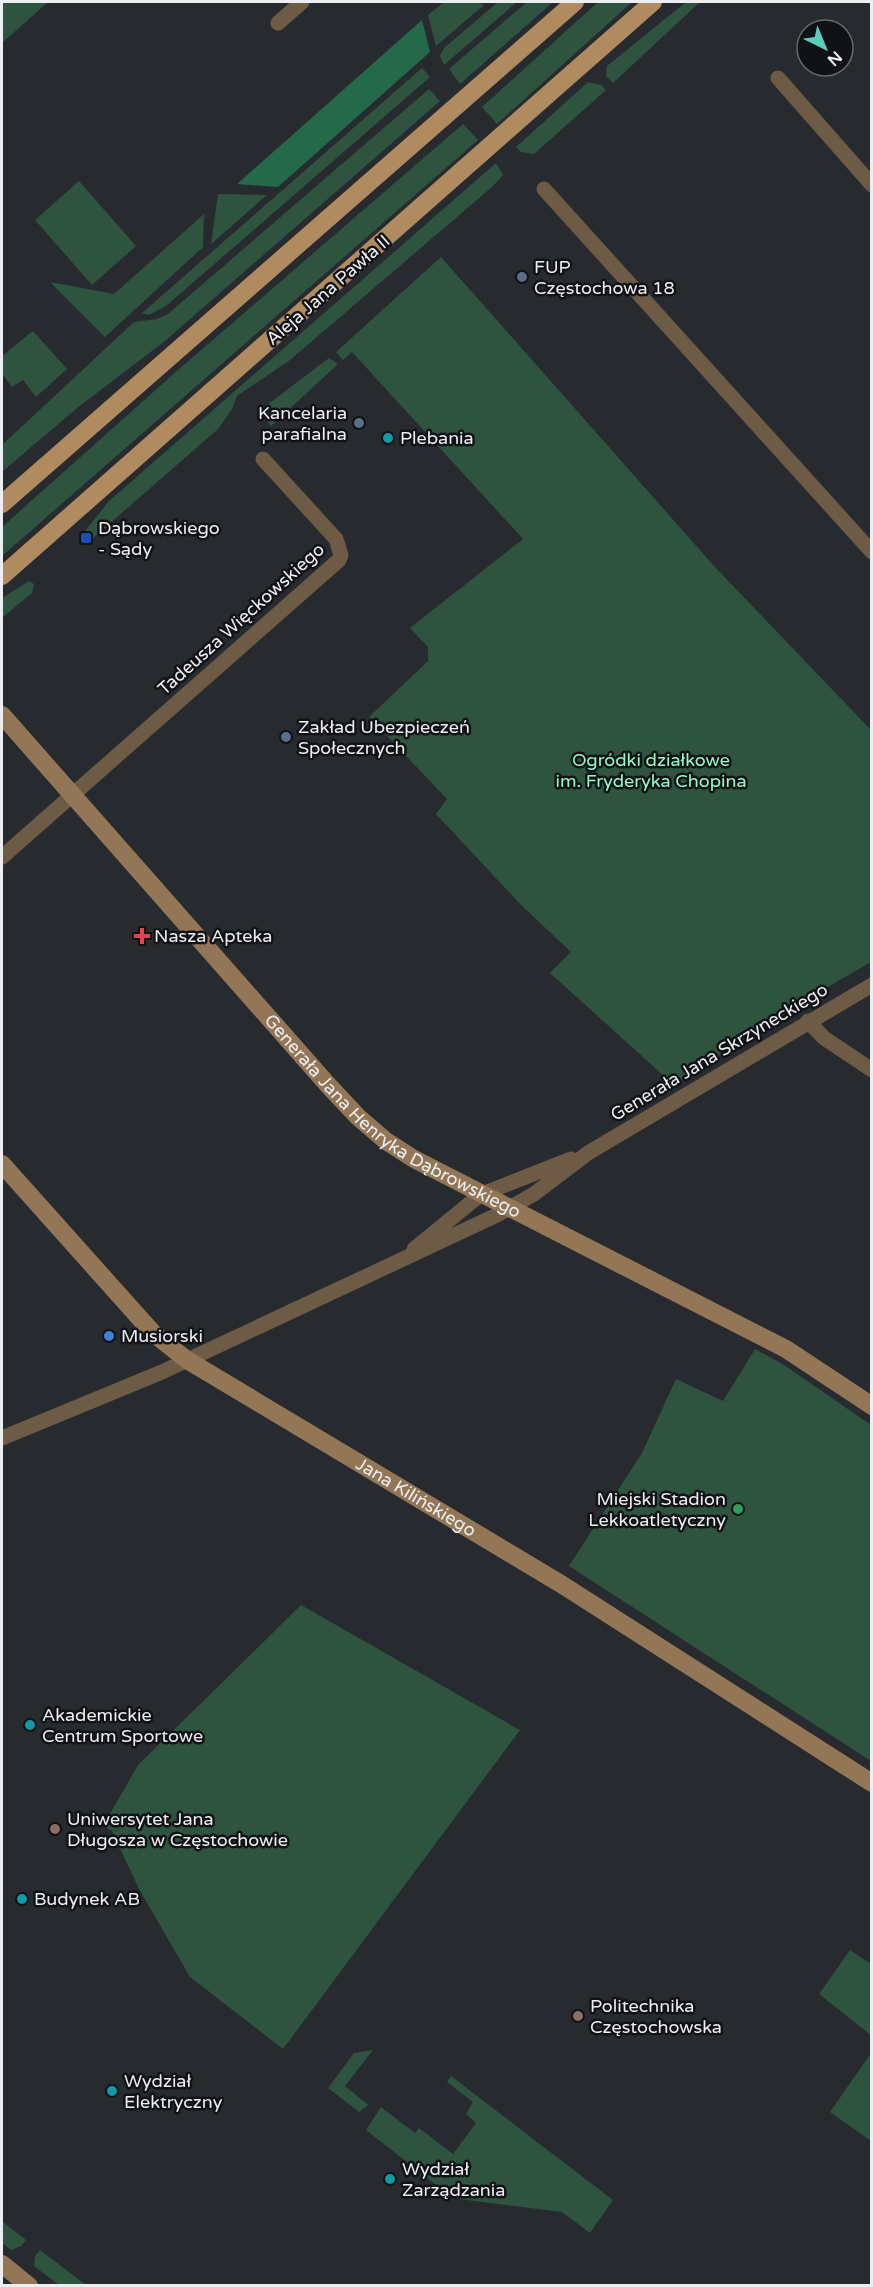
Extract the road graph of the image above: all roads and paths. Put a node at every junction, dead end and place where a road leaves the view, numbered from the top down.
1 (302, 2) edge
2 (575, 2) edge
3 (653, 2) edge
4 (278, 23) dead end
5 (778, 78) dead end
6 (872, 185) edge
7 (544, 189) dead end
8 (262, 459) dead end
9 (2, 504) edge
10 (872, 552) edge
11 (2, 576) edge
12 (2, 715) edge
13 (73, 795) junction
14 (2, 857) edge
15 (872, 985) edge
16 (808, 1021) junction
17 (872, 1070) edge
18 (588, 1153) junction
19 (2, 1164) edge
20 (480, 1195) junction
21 (509, 1209) junction
22 (399, 1263) junction
23 (187, 1360) junction
24 (872, 1406) edge
25 (2, 1438) edge
26 (872, 1783) edge
27 (2, 2264) edge
28 (29, 2286) edge

1 - 4 street
2 - 9 main road
3 - 11 main road, Aleja Jana Pawła II
5 - 6 street
7 - 10 street
8 - 13 street, Tadeusza Więckowskiego
12 - 13 street, Generała Jana Henryka Dąbrowskiego
13 - 14 street
13 - 20 street, Generała Jana Henryka Dąbrowskiego
15 - 16 street, Generała Jana Skrzyneckiego
16 - 17 street
16 - 18 street, Generała Jana Skrzyneckiego
18 - 20 street, Generała Jana Skrzyneckiego
18 - 21 street, Generała Jana Skrzyneckiego
19 - 23 street, Jana Kilińskiego
20 - 21 street, Generała Jana Henryka Dąbrowskiego
20 - 22 street, Generała Jana Skrzyneckiego
21 - 22 street, Generała Jana Skrzyneckiego
21 - 24 street, Generała Jana Henryka Dąbrowskiego
22 - 23 street
23 - 25 street
23 - 26 street, Jana Kilińskiego
27 - 28 street

